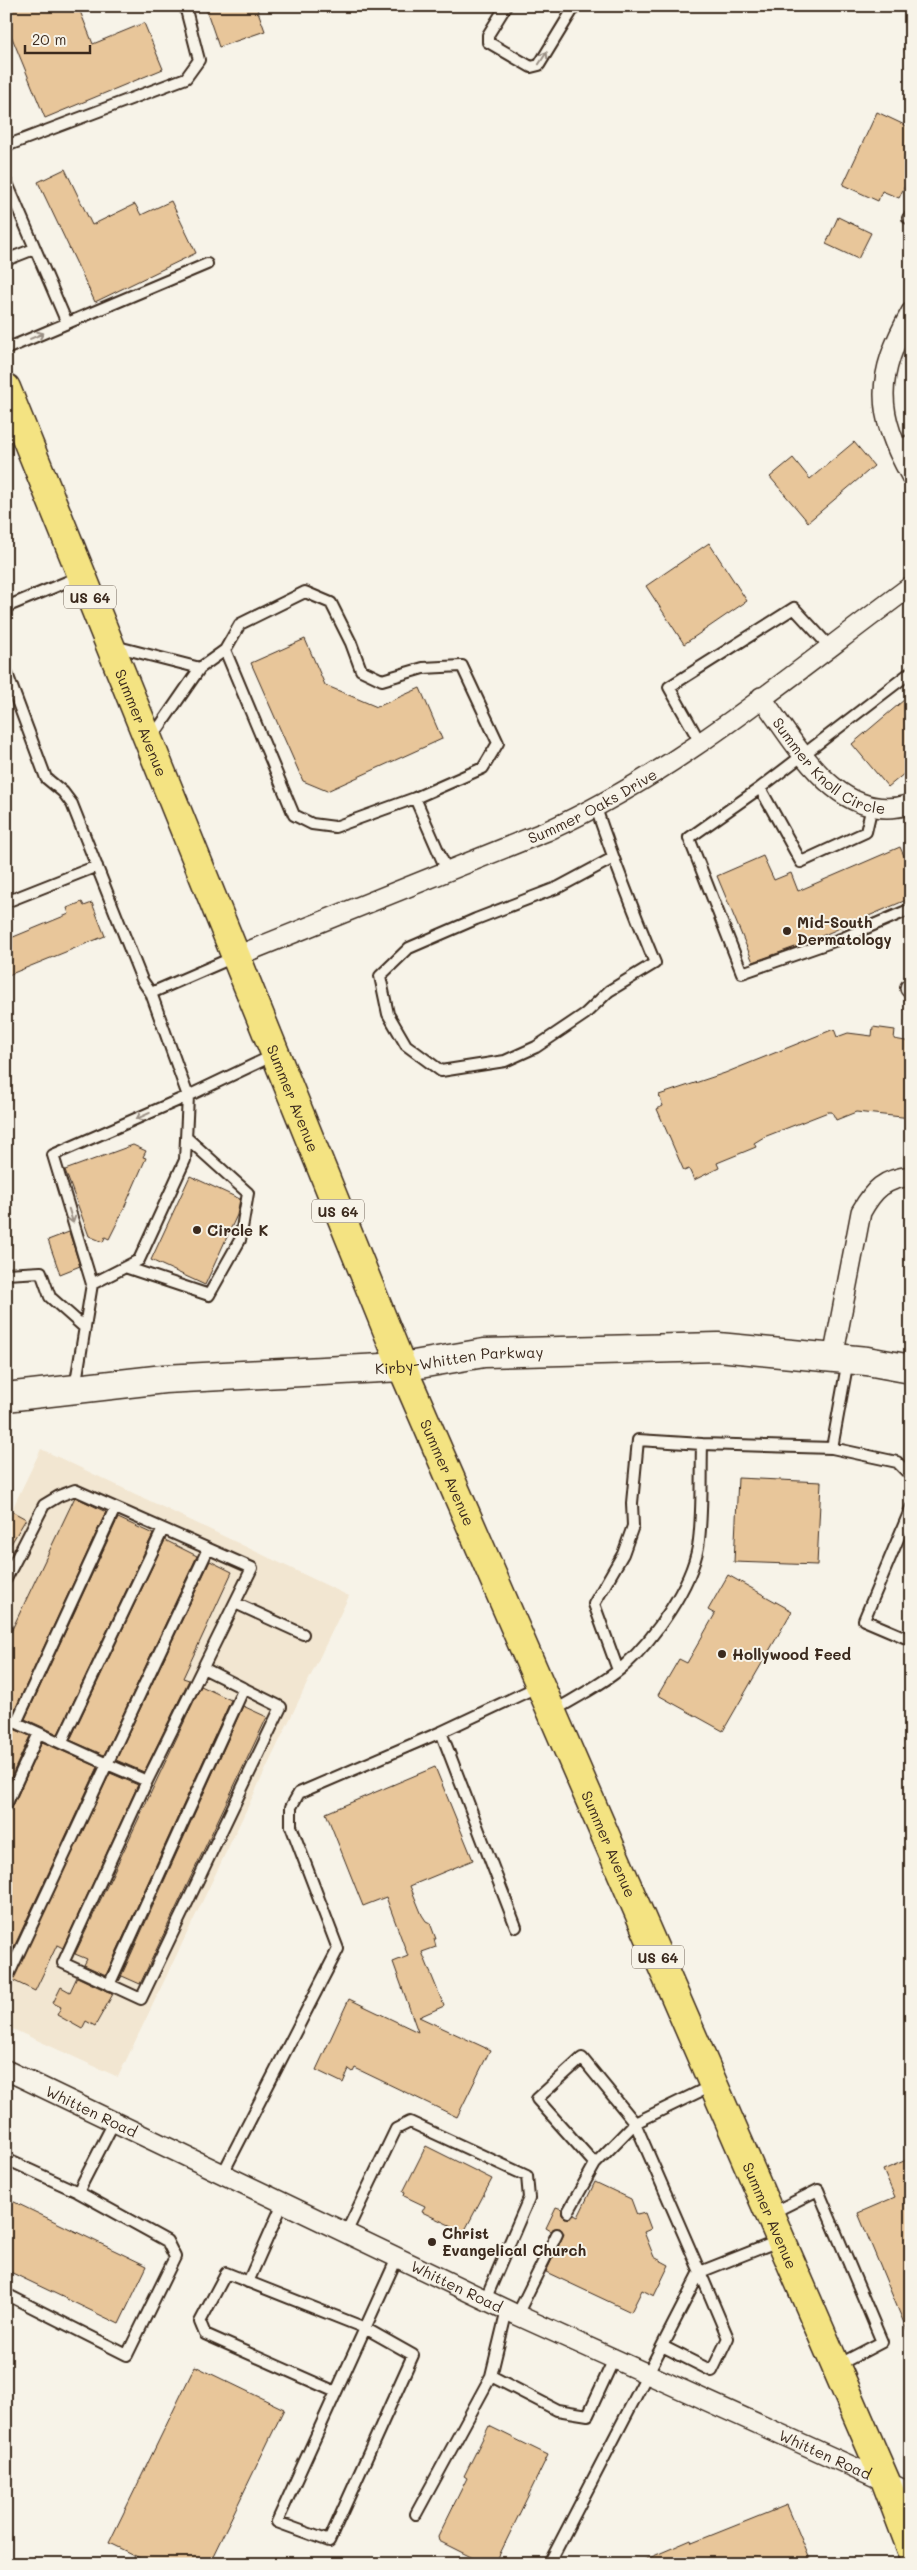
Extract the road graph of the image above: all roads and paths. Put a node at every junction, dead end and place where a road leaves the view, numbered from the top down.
1 (184, 6) edge
2 (506, 6) edge
3 (575, 6) edge
4 (6, 146) edge
5 (6, 182) edge
6 (34, 249) junction
7 (6, 260) edge
8 (207, 264) dead end
9 (911, 312) edge
10 (67, 323) junction
11 (6, 349) edge
12 (6, 388) edge
13 (903, 444) edge
14 (911, 476) edge
15 (82, 576) junction
16 (911, 586) edge
17 (6, 607) edge
18 (109, 644) junction
19 (829, 646) junction
20 (225, 650) junction
21 (200, 668) junction
22 (6, 671) edge
23 (911, 672) edge
24 (761, 697) junction
25 (148, 743) junction
26 (700, 744) junction
27 (805, 756) junction
28 (760, 788) junction
29 (415, 798) junction
30 (911, 804) edge
31 (872, 806) junction
32 (596, 808) junction
33 (613, 858) junction
34 (96, 866) junction
35 (447, 871) junction
36 (6, 902) edge
37 (911, 909) edge
38 (234, 957) junction
39 (151, 993) junction
40 (274, 1054) junction
41 (188, 1096) junction
42 (188, 1140) junction
43 (911, 1176) edge
44 (125, 1267) junction
45 (6, 1274) edge
46 (92, 1284) junction
47 (85, 1328) junction
48 (841, 1358) junction
49 (402, 1367) junction
50 (911, 1370) edge
51 (75, 1389) junction
52 (6, 1397) edge
53 (702, 1444) junction
54 (832, 1448) junction
55 (911, 1476) edge
56 (115, 1508) junction
57 (911, 1508) edge
58 (163, 1529) junction
59 (208, 1549) junction
60 (6, 1579) edge
61 (235, 1603) junction
62 (303, 1634) dead end
63 (911, 1640) edge
64 (203, 1668) junction
65 (618, 1670) junction
66 (539, 1686) junction
67 (244, 1688) junction
68 (552, 1712) junction
69 (6, 1718) edge
70 (16, 1723) junction
71 (441, 1732) junction
72 (39, 1734) junction
73 (61, 1743) junction
74 (107, 1764) junction
75 (147, 1781) junction
76 (6, 1805) edge
77 (516, 1926) dead end
78 (6, 1973) edge
79 (109, 1984) junction
80 (6, 2070) edge
81 (714, 2085) junction
82 (114, 2122) junction
83 (635, 2122) junction
84 (6, 2159) edge
85 (594, 2164) junction
86 (222, 2175) junction
87 (78, 2192) junction
88 (283, 2203) junction
89 (568, 2212) dead end
90 (769, 2214) junction
91 (346, 2233) junction
92 (557, 2234) dead end
93 (781, 2240) junction
94 (397, 2258) junction
95 (700, 2272) junction
96 (248, 2282) junction
97 (6, 2294) edge
98 (485, 2300) junction
99 (512, 2312) junction
100 (365, 2328) junction
101 (662, 2346) junction
102 (614, 2359) junction
103 (836, 2366) junction
104 (648, 2374) junction
105 (491, 2376) junction
106 (336, 2392) junction
107 (886, 2482) junction
108 (911, 2493) edge
109 (416, 2514) dead end
110 (911, 2548) edge
111 (911, 2560) edge
112 (549, 2564) edge
113 (901, 2564) edge

1 - 4 lane
2 -> 3 lane
5 - 6 lane
6 - 7 lane
6 - 10 lane
8 - 10 lane
9 - 13 street
11 -> 10 lane
12 - 15 main road, Summer Avenue / US 64
13 - 14 street
15 - 17 lane
15 - 18 main road, Summer Avenue / US 64
16 - 19 street, Summer Oaks Drive
18 - 21 lane
18 - 25 main road, Summer Avenue / US 64
19 - 24 street, Summer Oaks Drive
19 - 26 lane
20 - 21 lane
20 - 29 lane
20 - 29 lane
21 - 25 lane
22 - 34 lane
23 - 27 lane
24 - 26 street, Summer Oaks Drive
24 - 27 street, Summer Knoll Circle
25 - 38 main road, Summer Avenue / US 64
26 - 32 street, Summer Oaks Drive
27 - 28 lane
27 - 31 street, Summer Knoll Circle
28 - 31 lane
28 - 37 lane
29 - 35 lane
30 - 31 street, Summer Knoll Circle
32 - 33 lane
32 - 35 street, Summer Oaks Drive
33 - 33 lane
34 - 36 lane
34 - 39 lane
35 - 38 street, Summer Oaks Drive
38 - 39 lane
38 - 40 main road, Summer Avenue / US 64
39 - 41 lane
40 - 41 lane
40 - 49 main road, Summer Avenue / US 64
41 - 42 lane
41 -> 46 lane
42 - 44 lane
42 - 44 lane
43 - 48 street
44 - 46 lane
45 - 47 lane
46 - 47 lane
47 - 51 lane
48 - 49 main road, Kirby-Whitten Parkway
48 - 50 main road, Kirby-Whitten Parkway
48 - 54 lane
49 - 51 main road, Kirby-Whitten Parkway
49 - 66 main road, Summer Avenue / US 64
51 - 52 main road, Kirby-Whitten Parkway
53 - 54 lane
53 - 65 lane
53 - 65 lane
54 - 55 lane
56 - 58 lane
56 - 60 lane
56 - 70 lane
57 - 63 lane
58 - 59 lane
58 - 73 lane
59 - 61 lane
59 - 74 lane
61 - 62 lane
61 - 64 lane
64 - 67 lane
64 - 75 lane
65 - 68 lane
66 - 68 main road, Summer Avenue / US 64
66 - 71 lane
67 - 79 lane
67 - 79 lane
68 - 81 main road, Summer Avenue / US 64
69 - 70 lane
70 - 72 lane
71 - 77 lane
71 - 86 lane
72 - 73 lane
72 - 76 lane
73 - 74 lane
74 - 75 lane
74 - 78 lane
75 - 79 lane
80 - 82 street, Whitten Road
81 - 83 lane
81 - 90 main road, Summer Avenue / US 64
82 - 86 street, Whitten Road
82 - 87 lane
83 - 85 lane
83 - 85 lane
83 - 95 lane
84 - 87 lane
85 - 89 lane
86 - 88 street, Whitten Road
87 - 97 lane
88 - 91 street, Whitten Road
88 - 96 lane
90 - 93 main road, Summer Avenue / US 64
90 - 103 lane
91 - 94 street, Whitten Road
91 - 98 lane
92 - 99 lane
93 - 95 lane
93 - 103 main road, Summer Avenue / US 64
94 - 98 street, Whitten Road
94 - 100 lane
95 - 101 lane
95 - 101 lane
96 - 100 lane
96 - 106 lane
98 - 99 street, Whitten Road
99 - 102 street, Whitten Road
99 - 105 lane
100 - 106 lane
100 - 106 lane
101 - 104 lane
102 - 104 street, Whitten Road
102 - 105 lane
103 - 107 main road, Summer Avenue / US 64
104 - 107 street, Whitten Road
104 - 112 lane
105 - 109 lane
107 - 108 street, Whitten Road
107 - 110 main road, Summer Avenue / US 64
111 - 113 lane

